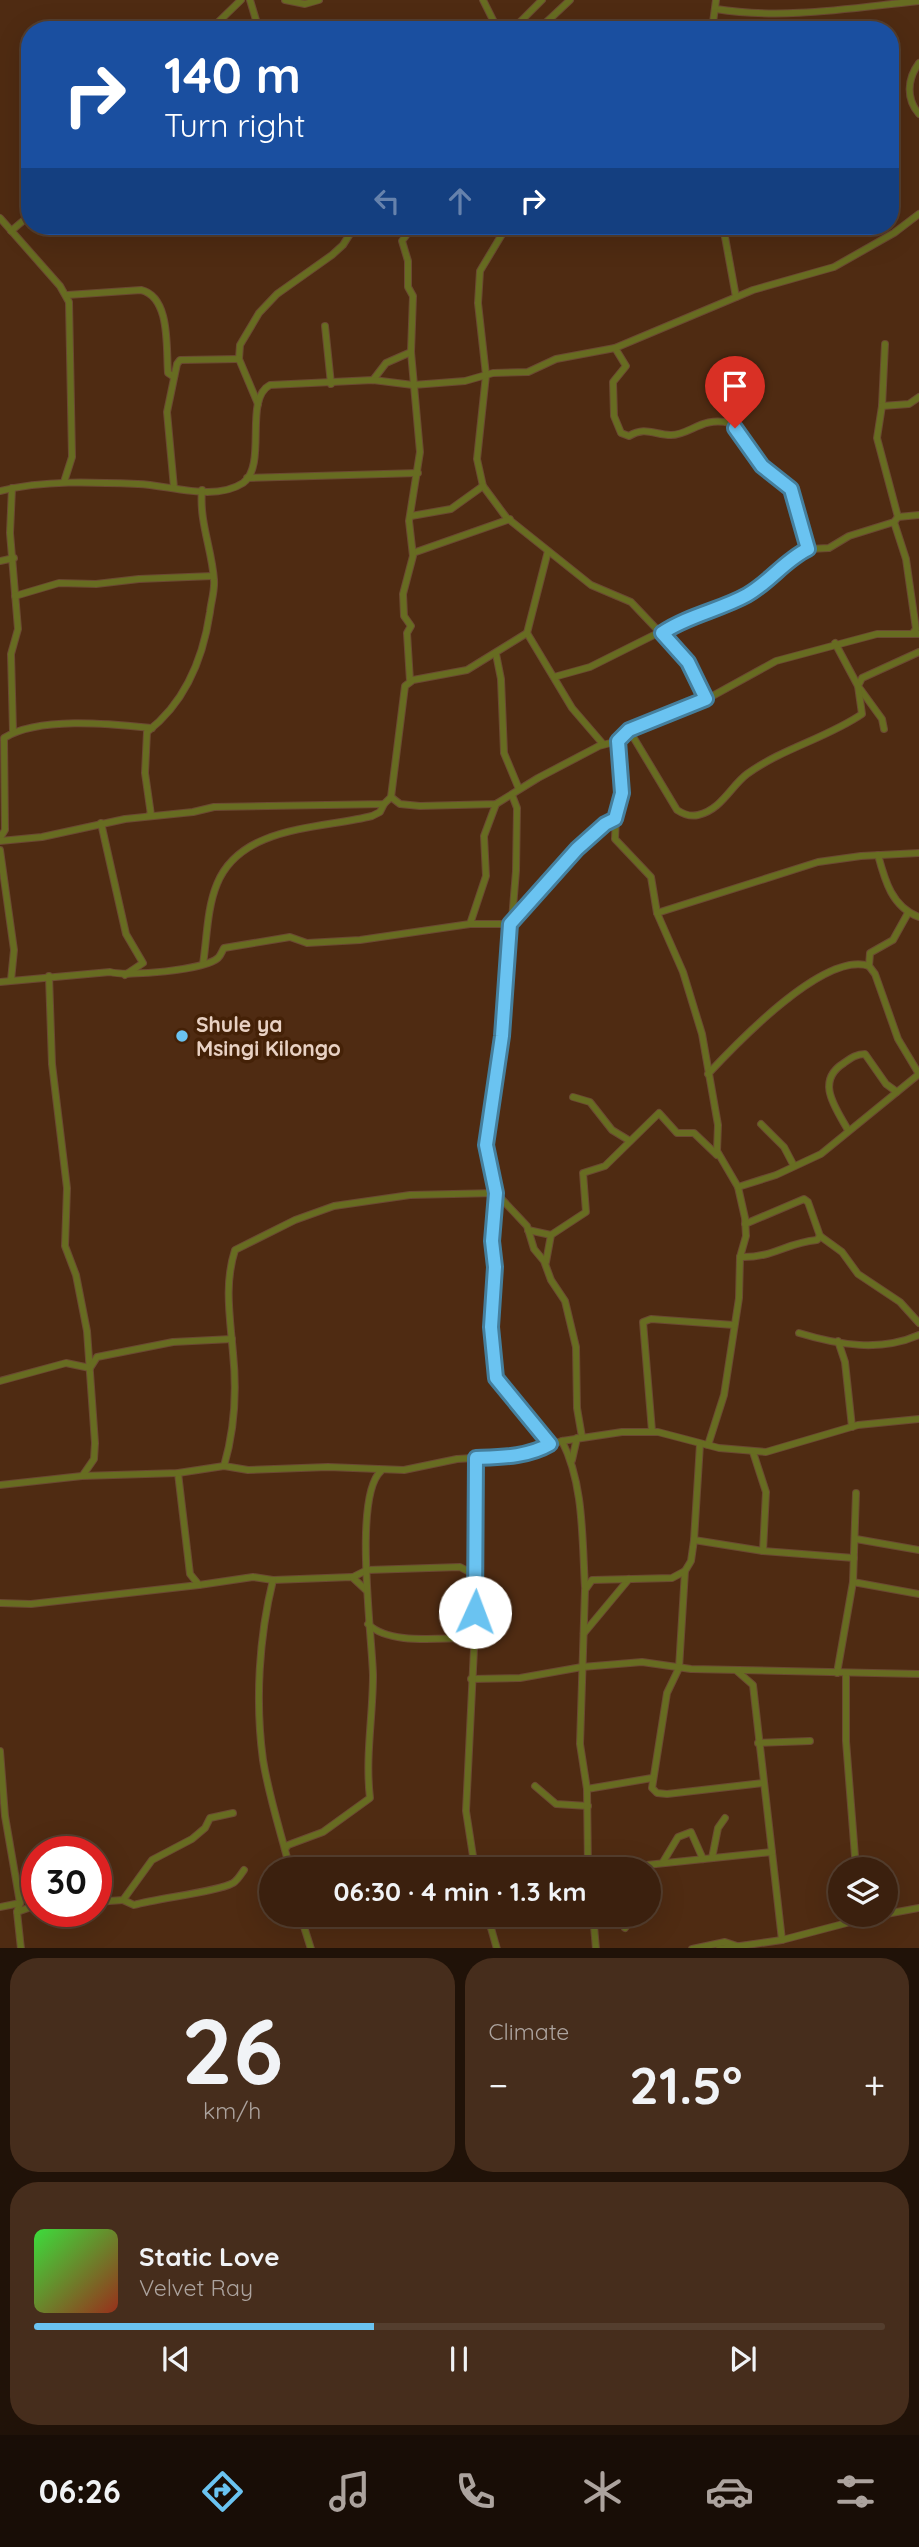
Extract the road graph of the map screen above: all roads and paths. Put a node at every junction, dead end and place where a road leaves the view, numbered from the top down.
1 (242, 0) edge
2 (250, 0) edge
3 (285, 0) edge
4 (319, 0) edge
5 (484, 0) edge
6 (542, 0) edge
7 (570, 0) edge
8 (716, 0) edge
9 (919, 1) edge
10 (716, 9) junction
11 (220, 21) edge
12 (256, 21) edge
13 (494, 21) edge
14 (521, 21) edge
15 (548, 21) edge
16 (714, 21) edge
17 (919, 63) edge
18 (919, 114) edge
19 (919, 214) edge
20 (0, 218) edge
21 (21, 223) edge
22 (899, 229) edge
23 (11, 231) junction
24 (350, 235) edge
25 (406, 235) edge
26 (502, 235) edge
27 (725, 235) edge
28 (890, 235) edge
29 (67, 295) junction
30 (736, 297) junction
31 (325, 326) dead end
32 (885, 344) dead end
33 (615, 348) junction
34 (411, 352) junction
35 (239, 359) junction
36 (486, 375) junction
37 (174, 377) junction
38 (373, 380) junction
39 (331, 384) junction
40 (413, 385) junction
41 (919, 397) edge
42 (258, 404) junction
43 (882, 406) junction
44 (418, 473) junction
45 (247, 478) junction
46 (64, 482) junction
47 (483, 486) junction
48 (12, 488) junction
49 (174, 488) junction
50 (0, 491) edge
51 (202, 491) junction
52 (919, 515) edge
53 (411, 516) junction
54 (511, 519) junction
55 (896, 519) junction
56 (808, 549) junction
57 (548, 551) junction
58 (413, 553) junction
59 (14, 558) junction
60 (0, 561) edge
61 (214, 576) junction
62 (15, 596) junction
63 (527, 633) junction
64 (662, 633) junction
65 (916, 634) edge
66 (835, 643) junction
67 (919, 652) edge
68 (496, 654) junction
69 (554, 677) junction
70 (410, 681) junction
71 (858, 686) junction
72 (706, 699) junction
73 (152, 728) junction
74 (884, 729) dead end
75 (629, 730) junction
76 (7, 735) edge
77 (618, 741) junction
78 (603, 744) junction
79 (1, 783) edge
80 (519, 789) junction
81 (512, 795) junction
82 (391, 797) junction
83 (384, 804) junction
84 (496, 804) junction
85 (148, 816) junction
86 (615, 819) junction
87 (102, 823) junction
88 (0, 840) edge
89 (0, 850) edge
90 (919, 853) edge
91 (878, 855) junction
92 (657, 914) junction
93 (908, 914) junction
94 (919, 917) edge
95 (470, 924) junction
96 (510, 924) junction
97 (203, 964) junction
98 (869, 966) junction
99 (49, 976) junction
100 (124, 976) junction
101 (10, 980) junction
102 (0, 982) edge
103 (708, 1074) junction
104 (918, 1075) edge
105 (897, 1092) junction
106 (573, 1097) dead end
107 (761, 1124) dead end
108 (848, 1130) junction
109 (630, 1141) junction
110 (718, 1156) junction
111 (794, 1166) junction
112 (738, 1187) junction
113 (496, 1193) junction
114 (746, 1224) junction
115 (528, 1230) junction
116 (551, 1235) junction
117 (820, 1236) junction
118 (740, 1257) junction
119 (546, 1264) junction
120 (919, 1323) edge
121 (734, 1325) junction
122 (799, 1333) dead end
123 (919, 1335) edge
124 (232, 1339) junction
125 (838, 1340) junction
126 (90, 1368) junction
127 (0, 1381) edge
128 (919, 1419) edge
129 (852, 1427) junction
130 (652, 1431) junction
131 (580, 1438) junction
132 (562, 1441) junction
133 (550, 1444) junction
134 (704, 1444) junction
135 (753, 1452) junction
136 (476, 1458) junction
137 (572, 1463) junction
138 (224, 1466) junction
139 (381, 1471) junction
140 (178, 1473) junction
141 (82, 1476) junction
142 (0, 1485) edge
143 (856, 1493) dead end
144 (856, 1539) junction
145 (694, 1541) junction
146 (919, 1550) edge
147 (762, 1551) junction
148 (854, 1558) junction
149 (367, 1570) junction
150 (685, 1571) junction
151 (190, 1574) junction
152 (477, 1576) junction
153 (352, 1577) junction
154 (629, 1578) junction
155 (273, 1580) junction
156 (853, 1582) junction
157 (199, 1585) junction
158 (183, 1587) junction
159 (366, 1590) junction
160 (585, 1590) junction
161 (919, 1594) edge
162 (0, 1602) edge
163 (368, 1624) junction
164 (583, 1634) junction
165 (472, 1638) junction
166 (582, 1667) junction
167 (679, 1668) junction
168 (762, 1669) junction
169 (735, 1670) junction
170 (837, 1673) junction
171 (846, 1673) junction
172 (919, 1674) edge
173 (471, 1679) junction
174 (753, 1685) junction
175 (810, 1741) dead end
176 (758, 1744) junction
177 (0, 1752) edge
178 (652, 1778) junction
179 (763, 1783) junction
180 (535, 1786) dead end
181 (587, 1789) junction
182 (588, 1806) junction
183 (233, 1813) dead end
184 (725, 1818) dead end
185 (285, 1849) junction
186 (772, 1852) junction
187 (287, 1857) edge
188 (473, 1857) edge
189 (588, 1857) edge
190 (855, 1857) edge
191 (712, 1858) junction
192 (703, 1859) junction
193 (663, 1862) joint
194 (244, 1870) dead end
195 (123, 1900) junction
196 (112, 1901) edge
197 (20, 1903) junction
198 (0, 1907) edge
199 (919, 1908) edge
200 (21, 1911) edge
201 (17, 1912) junction
202 (898, 1912) edge
203 (828, 1926) edge
204 (304, 1927) edge
205 (491, 1927) edge
206 (594, 1927) edge
207 (782, 1940) junction
208 (737, 1946) junction
209 (21, 1948) edge
210 (311, 1948) edge
211 (497, 1948) edge
212 (596, 1948) edge
213 (692, 1948) edge
214 (719, 1948) edge

1 - 11 street
2 - 12 street
3 - 4 street
5 - 13 street
6 - 14 street
7 - 15 street
8 - 10 street
9 - 10 street
10 - 16 street
17 - 18 street
19 - 22 street
20 - 23 street
21 - 23 street
23 - 29 street
24 - 35 street
25 - 34 street
26 - 36 street
27 - 30 street
28 - 30 street
29 - 37 street
29 - 46 street
30 - 33 street
31 - 39 street
32 - 43 street
33 - 36 street
33 - 56 street
34 - 38 street
34 - 40 street
35 - 37 street
35 - 42 street
36 - 40 street
36 - 47 street
37 - 49 street
38 - 39 street
38 - 40 street
39 - 42 street
40 - 44 street
41 - 43 street
42 - 45 street
43 - 55 street
44 - 45 street
44 - 53 street
45 - 51 street
46 - 48 street
46 - 49 street
47 - 53 street
47 - 54 street
48 - 50 street
48 - 59 street
49 - 51 street
51 - 61 street
52 - 55 street
53 - 58 street
54 - 57 street
54 - 58 street
55 - 56 street
55 - 65 street
56 - 64 street
57 - 63 street
57 - 64 street
58 - 70 street
59 - 60 street
59 - 62 street
61 - 62 street
61 - 73 street
62 - 76 street
63 - 68 street
63 - 69 street
64 - 69 street
64 - 72 street
65 - 66 street
66 - 71 street
66 - 72 street
67 - 71 street
68 - 70 street
68 - 80 street
69 - 78 street
70 - 82 street
71 - 74 street
71 - 75 street
72 - 75 street
73 - 76 street
73 - 85 street
75 - 77 street
76 - 79 street
77 - 78 street
77 - 86 street
78 - 80 street
79 - 88 street
80 - 81 street
81 - 84 street
81 - 96 street
82 - 83 street
82 - 84 street
83 - 85 street
83 - 97 street
84 - 95 street
85 - 87 street
86 - 92 street
86 - 96 street
87 - 88 street
87 - 100 street
89 - 101 street
90 - 91 street
91 - 92 street
91 - 93 street
92 - 103 street
93 - 94 street
93 - 98 street
95 - 96 street
95 - 97 street
96 - 113 street
97 - 100 street
98 - 103 street
98 - 104 street
99 - 100 street
99 - 101 street
99 - 126 street
101 - 102 street
103 - 110 street
104 - 105 street
105 - 108 street
105 - 108 street
106 - 109 street
107 - 111 street
108 - 111 street
109 - 110 street
109 - 116 street
110 - 112 street
111 - 112 street
112 - 114 street
113 - 115 street
113 - 124 street
113 - 133 street
114 - 117 street
114 - 118 street
115 - 116 street
115 - 119 street
116 - 119 street
117 - 118 street
117 - 120 street
118 - 121 street
119 - 131 street
121 - 130 street
121 - 134 street
122 - 125 street
123 - 125 street
124 - 126 street
124 - 138 street
125 - 129 street
126 - 127 street
126 - 141 street
128 - 129 street
129 - 135 street
130 - 131 street
130 - 134 street
131 - 132 street
131 - 137 street
132 - 133 street
132 - 137 street
133 - 136 street
134 - 135 street
134 - 145 street
135 - 147 street
136 - 139 street
136 - 152 street
137 - 160 street
138 - 139 street
138 - 140 street
139 - 149 street
140 - 141 street
140 - 151 street
141 - 142 street
143 - 144 street
144 - 146 street
144 - 148 street
145 - 147 street
145 - 150 street
147 - 148 street
148 - 156 street
149 - 152 street
149 - 153 street
149 - 159 street
150 - 154 street
150 - 167 street
151 - 157 street
151 - 158 street
152 - 165 street
153 - 155 street
153 - 159 street
154 - 160 street
154 - 164 street
155 - 157 street
155 - 185 street
156 - 161 street
156 - 170 street
157 - 158 street
158 - 162 street
159 - 163 street
160 - 164 street
163 - 165 street
163 - 185 street
164 - 166 street
165 - 173 street
166 - 167 street
166 - 173 street
166 - 181 street
167 - 169 street
167 - 178 street
168 - 169 street
168 - 170 street
168 - 174 street
169 - 174 street
170 - 171 street
171 - 172 street
171 - 190 street
173 - 188 street
174 - 176 street
175 - 176 street
176 - 179 street
177 - 197 street
178 - 179 street
178 - 181 street
179 - 186 street
180 - 182 street
181 - 182 street
182 - 189 street
183 - 195 street
184 - 191 street
185 - 187 street
186 - 191 street
186 - 207 street
191 - 192 street
192 - 193 street
192 - 193 street
194 - 195 street
195 - 196 street
197 - 198 street
197 - 201 street
199 - 202 street
200 - 201 street
201 - 209 street
203 - 207 street
204 - 210 street
205 - 211 street
206 - 212 street
207 - 208 street
208 - 213 street
208 - 214 street

